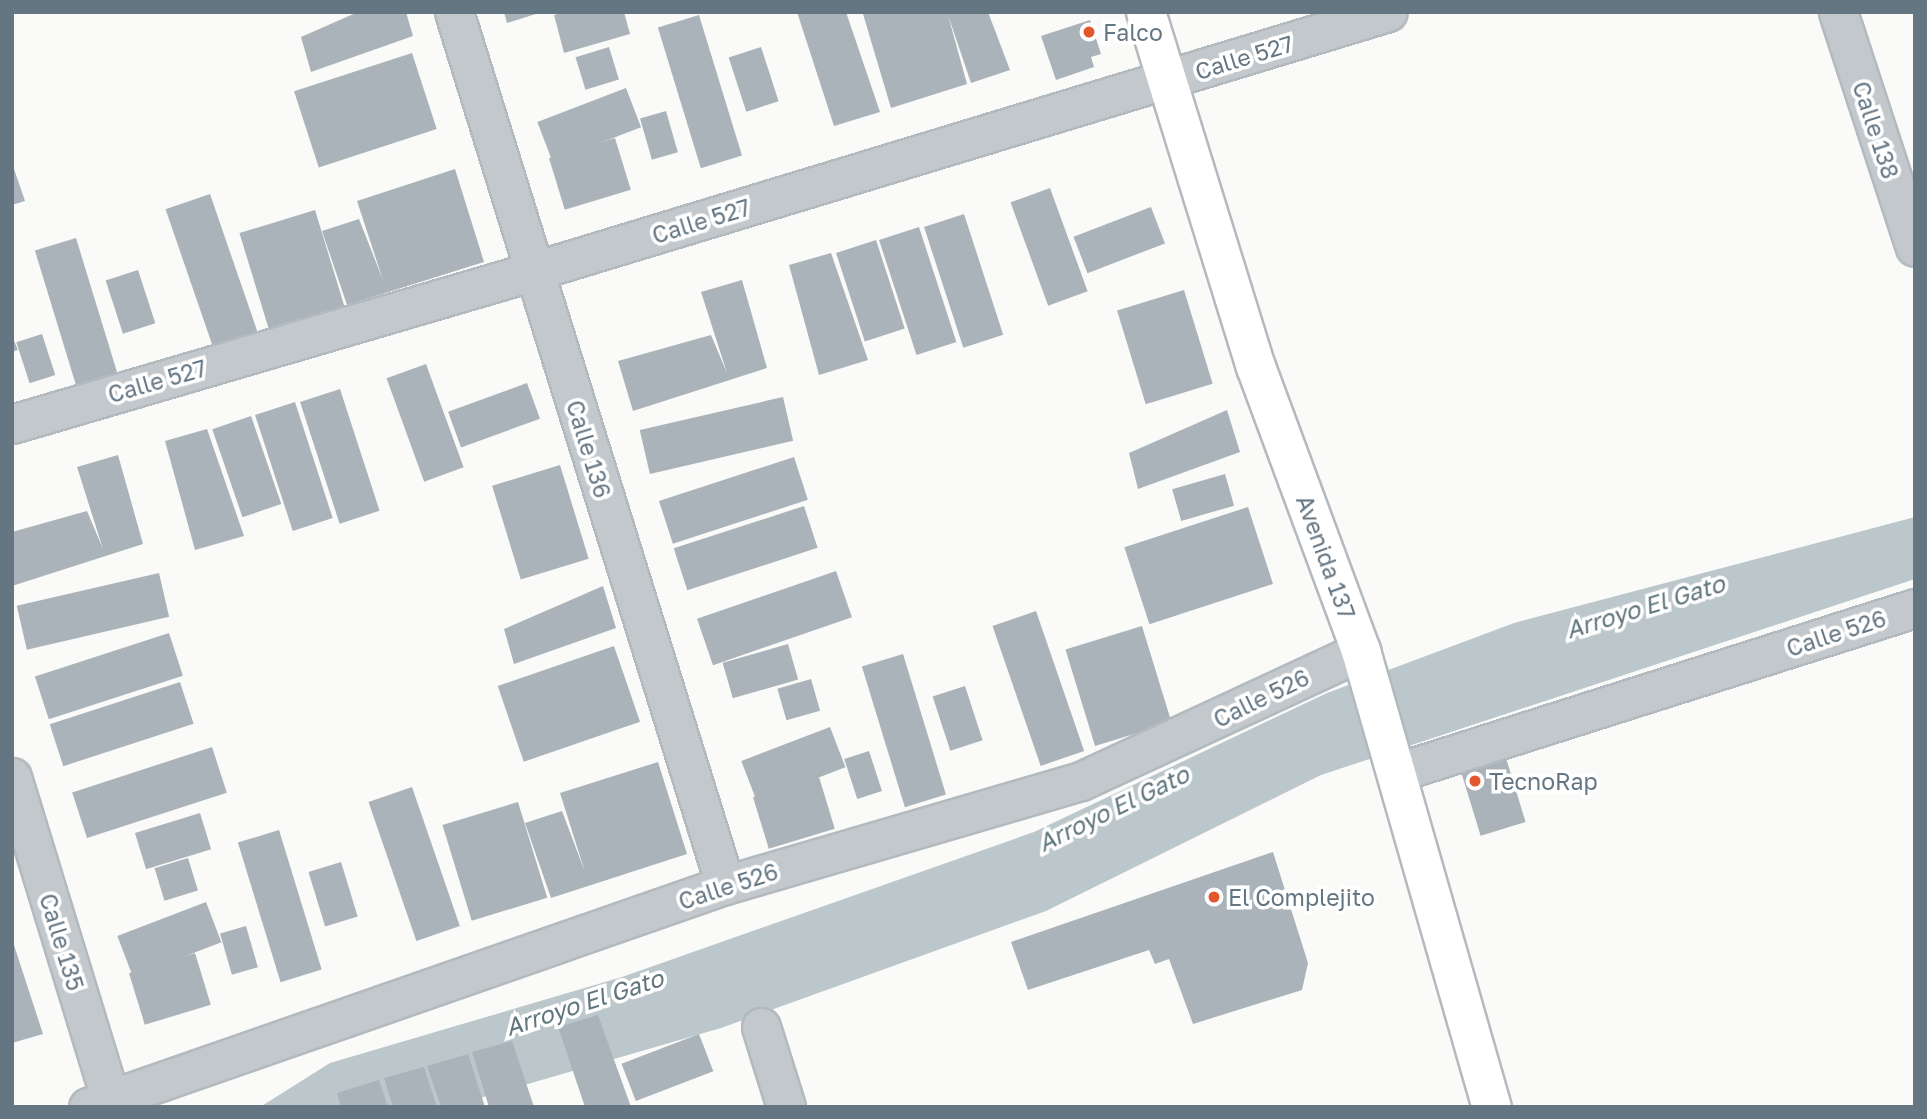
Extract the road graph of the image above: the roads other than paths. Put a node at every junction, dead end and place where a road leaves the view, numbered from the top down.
1 (454, 12) edge
2 (1146, 12) edge
3 (1388, 12) edge
4 (1838, 12) edge
5 (1166, 80) junction
6 (1915, 247) edge
7 (534, 271) junction
8 (12, 424) edge
9 (1915, 608) edge
10 (1361, 651) junction
11 (1398, 772) junction
12 (12, 777) edge
13 (725, 885) junction
14 (761, 1027) dead end
15 (104, 1104) edge
16 (786, 1107) edge
17 (1492, 1107) edge

1 - 7 street, Calle 136
2 - 5 street, Avenida 137
3 - 5 street, Calle 527
4 - 6 street, Calle 138
5 - 7 street, Calle 527
5 - 10 street, Avenida 137
7 - 8 street, Calle 527
7 - 13 street, Calle 136
9 - 11 street, Calle 526
10 - 11 street, Avenida 137
10 - 13 street, Calle 526
11 - 17 street, Avenida 137
12 - 15 street, Calle 135
13 - 15 street, Calle 526
14 - 16 street

